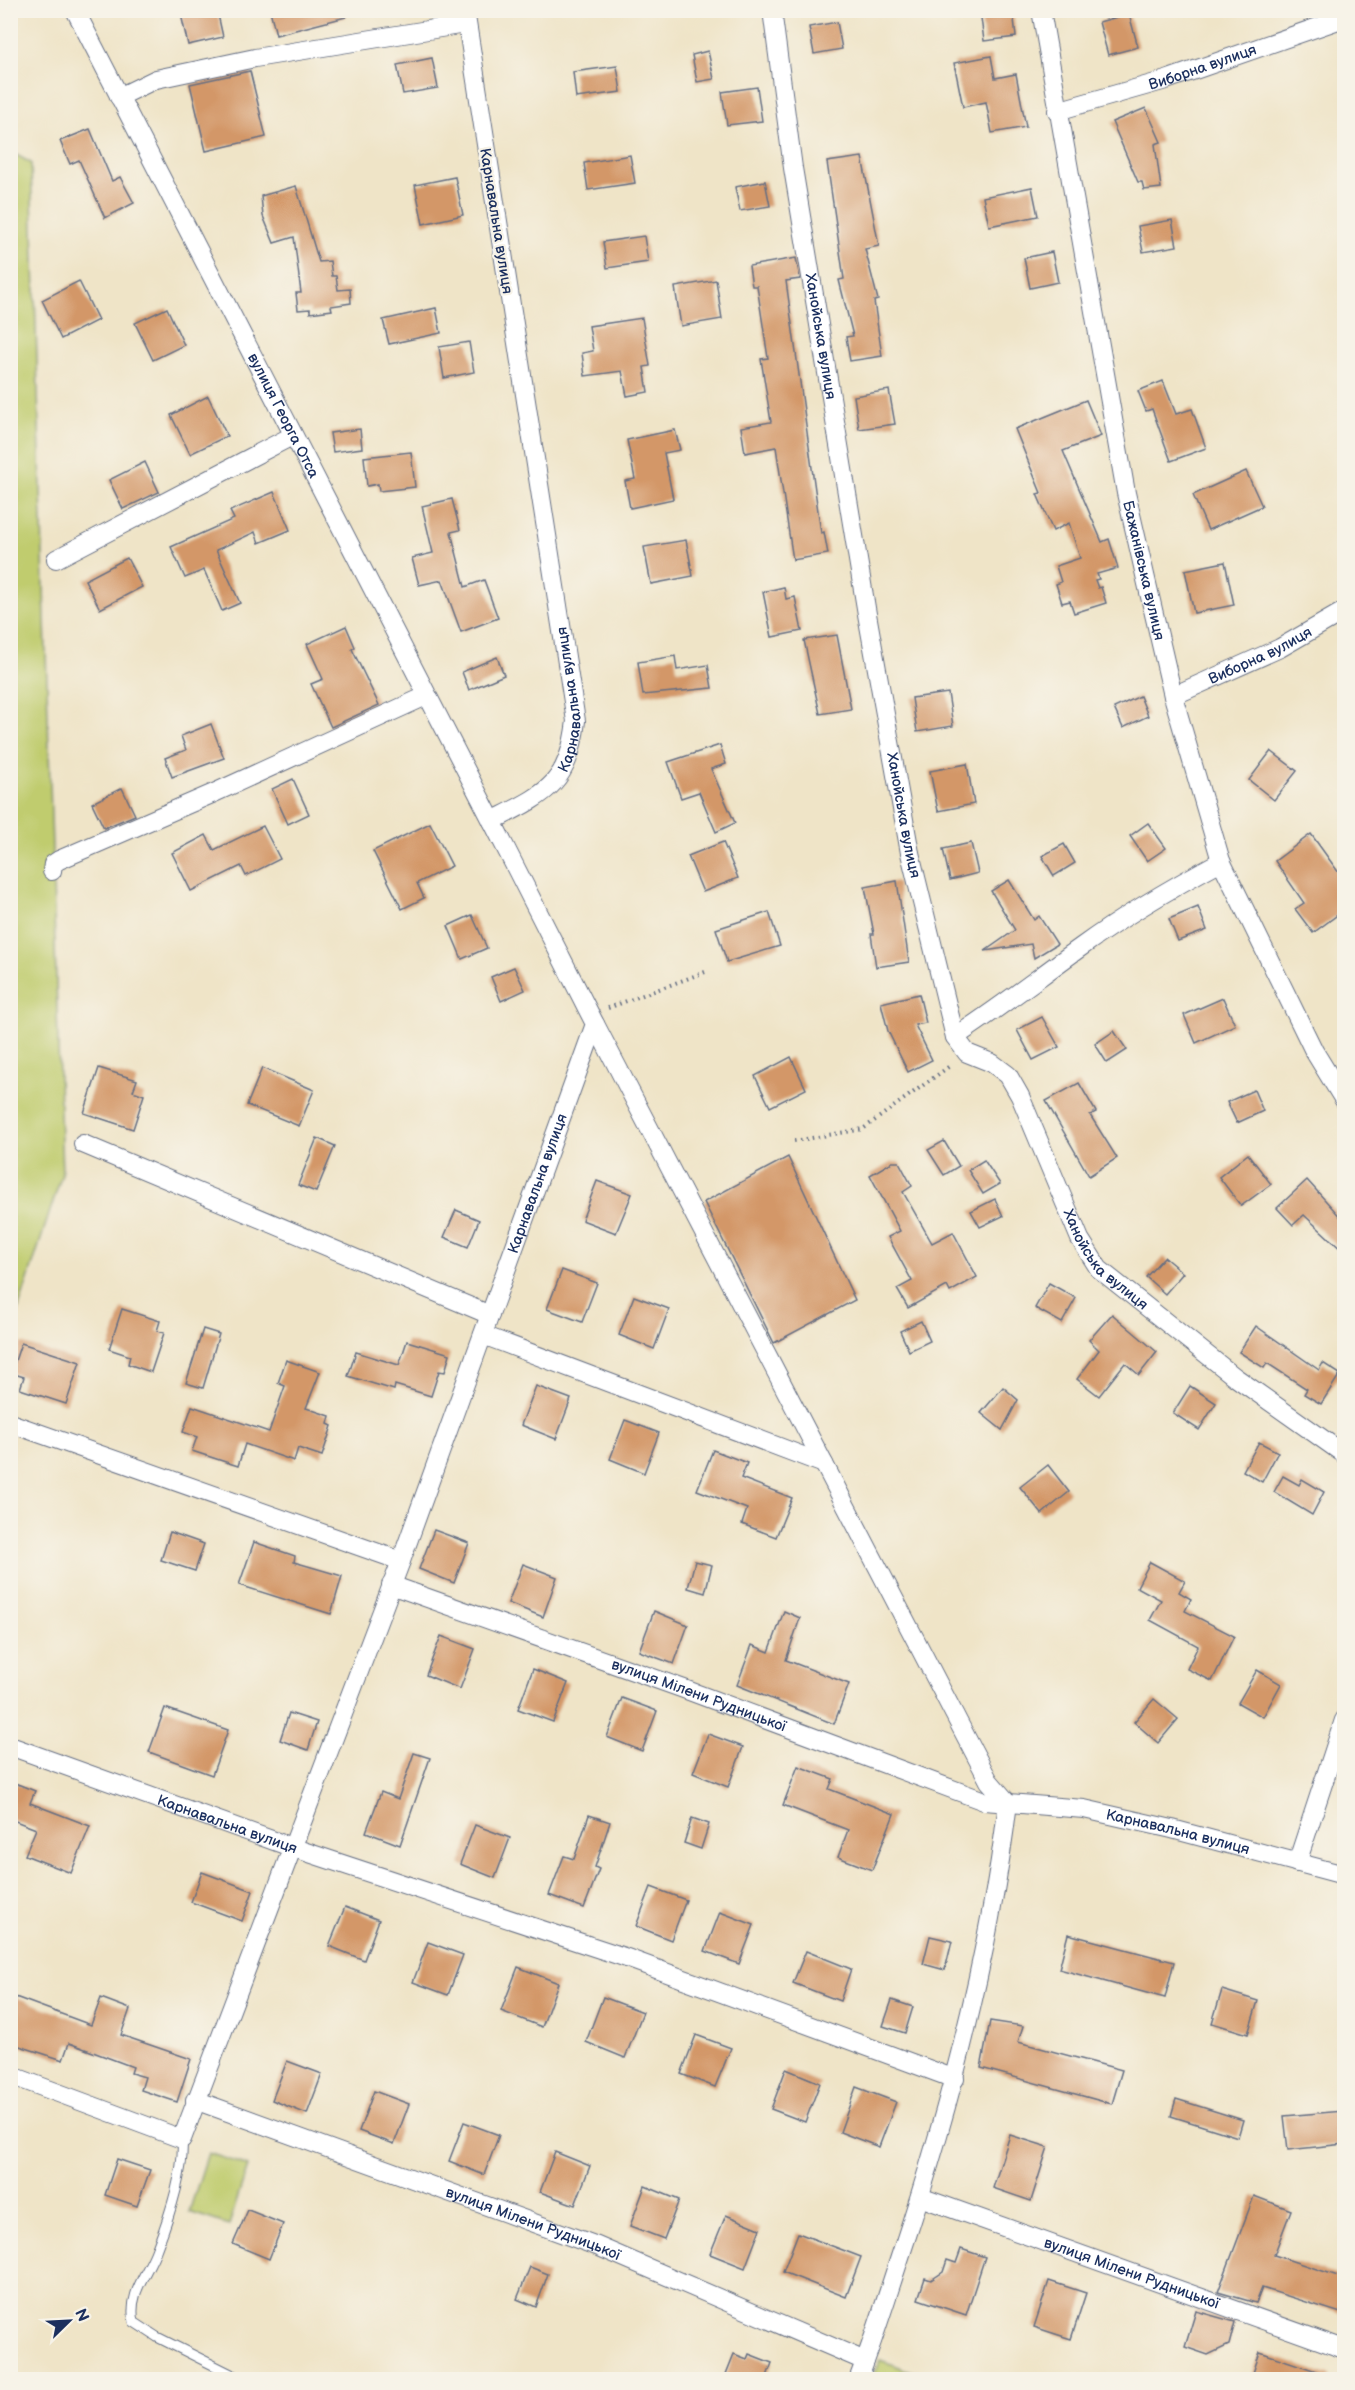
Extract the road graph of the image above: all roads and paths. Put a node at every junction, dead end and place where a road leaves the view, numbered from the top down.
1 (75, 10) edge
2 (772, 10) edge
3 (1041, 10) edge
4 (465, 17) edge
5 (1344, 18) edge
6 (119, 97) junction
7 (1057, 111) junction
8 (292, 436) junction
9 (56, 559) dead end
10 (1344, 611) edge
11 (426, 696) junction
12 (1173, 696) junction
13 (492, 821) junction
14 (1221, 861) junction
15 (52, 871) dead end
16 (705, 972) dead end
17 (593, 1019) junction
18 (955, 1037) junction
19 (968, 1053) junction
20 (1344, 1100) edge
21 (794, 1141) dead end
22 (83, 1144) dead end
23 (490, 1315) junction
24 (483, 1335) junction
25 (10, 1423) edge
26 (1344, 1454) edge
27 (824, 1464) junction
28 (400, 1561) junction
29 (391, 1585) junction
30 (1344, 1720) edge
31 (10, 1746) edge
32 (1008, 1803) junction
33 (291, 1847) junction
34 (1297, 1863) junction
35 (1344, 1875) edge
36 (10, 2075) edge
37 (955, 2079) junction
38 (195, 2100) junction
39 (182, 2139) junction
40 (920, 2197) junction
41 (1344, 2349) edge
42 (865, 2361) junction
43 (243, 2379) edge
44 (858, 2379) edge

1 - 6 street, вулиця Георга Отса
2 - 18 street, Ханойська вулиця
3 - 7 street, Бажанівська вулиця
4 - 6 street
4 - 13 street, Карнавальна вулиця
5 - 7 street, Виборна вулиця
6 - 8 street, вулиця Георга Отса
7 - 12 street, Бажанівська вулиця
8 - 9 street
8 - 11 street, вулиця Георга Отса
10 - 12 street, Виборна вулиця
11 - 13 street, вулиця Георга Отса
11 - 15 street
12 - 14 street, Бажанівська вулиця
13 - 17 street
14 - 18 street
14 - 20 street, Бажанівська вулиця
16 - 17 path
17 - 23 street, Карнавальна вулиця
17 - 27 street
18 - 19 street, Ханойська вулиця
19 - 21 path
19 - 26 street, Ханойська вулиця
22 - 23 street
23 - 24 street, Карнавальна вулиця
24 - 27 street
24 - 28 street, Карнавальна вулиця
25 - 28 street
27 - 32 street
28 - 29 street, Карнавальна вулиця
29 - 32 street, вулиця Мілени Рудницької
29 - 33 street, Карнавальна вулиця
30 - 34 street
31 - 33 street, Карнавальна вулиця
32 - 34 street, Карнавальна вулиця
32 - 37 street
33 - 37 street
33 - 38 street
34 - 35 street, Карнавальна вулиця
36 - 39 street
37 - 40 street
38 - 39 street
38 - 42 street, вулиця Мілени Рудницької
39 - 43 lane
40 - 41 street, вулиця Мілени Рудницької
40 - 42 street
42 - 44 street

